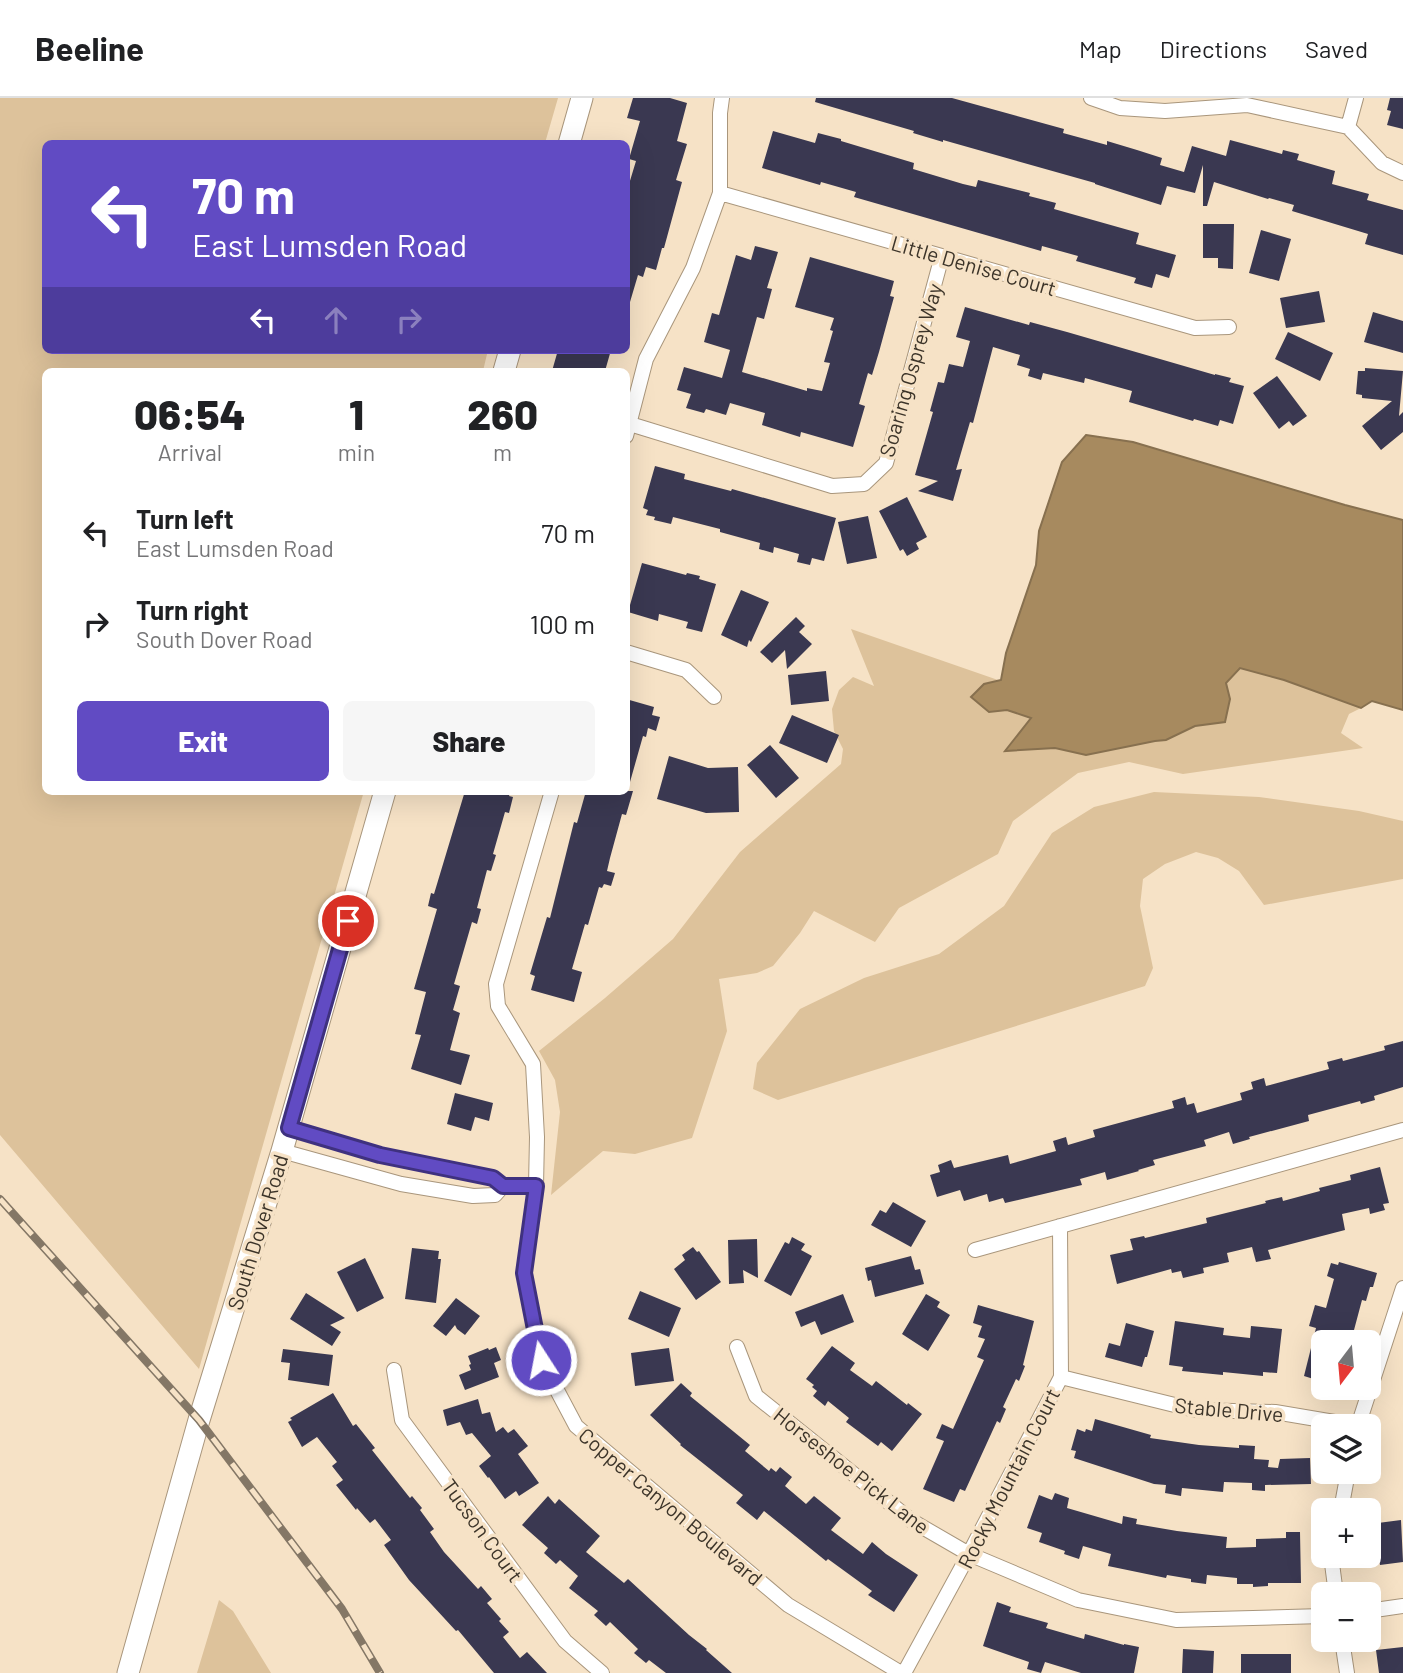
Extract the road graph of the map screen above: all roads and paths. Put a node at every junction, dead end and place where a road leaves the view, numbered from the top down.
1 (582, 98) edge
2 (722, 98) edge
3 (1091, 98) edge
4 (1356, 98) edge
5 (1348, 127) junction
6 (570, 140) edge
7 (1403, 173) edge
8 (720, 193) junction
9 (942, 256) junction
10 (1229, 327) dead end
11 (630, 422) edge
12 (630, 431) edge
13 (630, 653) edge
14 (713, 698) dead end
15 (384, 795) edge
16 (551, 795) edge
17 (289, 1128) junction
18 (1403, 1130) edge
19 (282, 1152) junction
20 (503, 1186) junction
21 (536, 1186) junction
22 (1060, 1226) junction
23 (975, 1250) dead end
24 (1403, 1288) edge
25 (737, 1347) dead end
26 (394, 1370) dead end
27 (1060, 1377) junction
28 (1362, 1414) edge
29 (1311, 1418) edge
30 (969, 1554) junction
31 (1403, 1606) edge
32 (1381, 1609) edge
33 (1311, 1616) edge
34 (1344, 1652) edge
35 (128, 1673) edge
36 (602, 1673) edge
37 (902, 1673) edge
38 (1348, 1673) edge

1 - 6 street
2 - 8 street
3 - 5 street
4 - 5 street
5 - 7 street
8 - 9 street, Little Denise Court
8 - 11 street
9 - 10 street, Little Denise Court
9 - 12 street, Soaring Osprey Way
13 - 14 street
15 - 17 street, South Dover Road
16 - 21 street, Copper Canyon Boulevard
17 - 19 street, South Dover Road
17 - 20 street
18 - 22 street
19 - 20 street
19 - 35 street, South Dover Road
20 - 21 street
21 - 37 street, Copper Canyon Boulevard
22 - 23 street
22 - 27 street, Rocky Mountain Court
24 - 28 street
25 - 30 street, Horseshoe Pick Lane
26 - 36 street, Tucson Court
27 - 29 street, Stable Drive
27 - 30 street, Rocky Mountain Court
30 - 33 street, Horseshoe Pick Lane
30 - 37 street, Rocky Mountain Court
31 - 32 street
34 - 38 street

